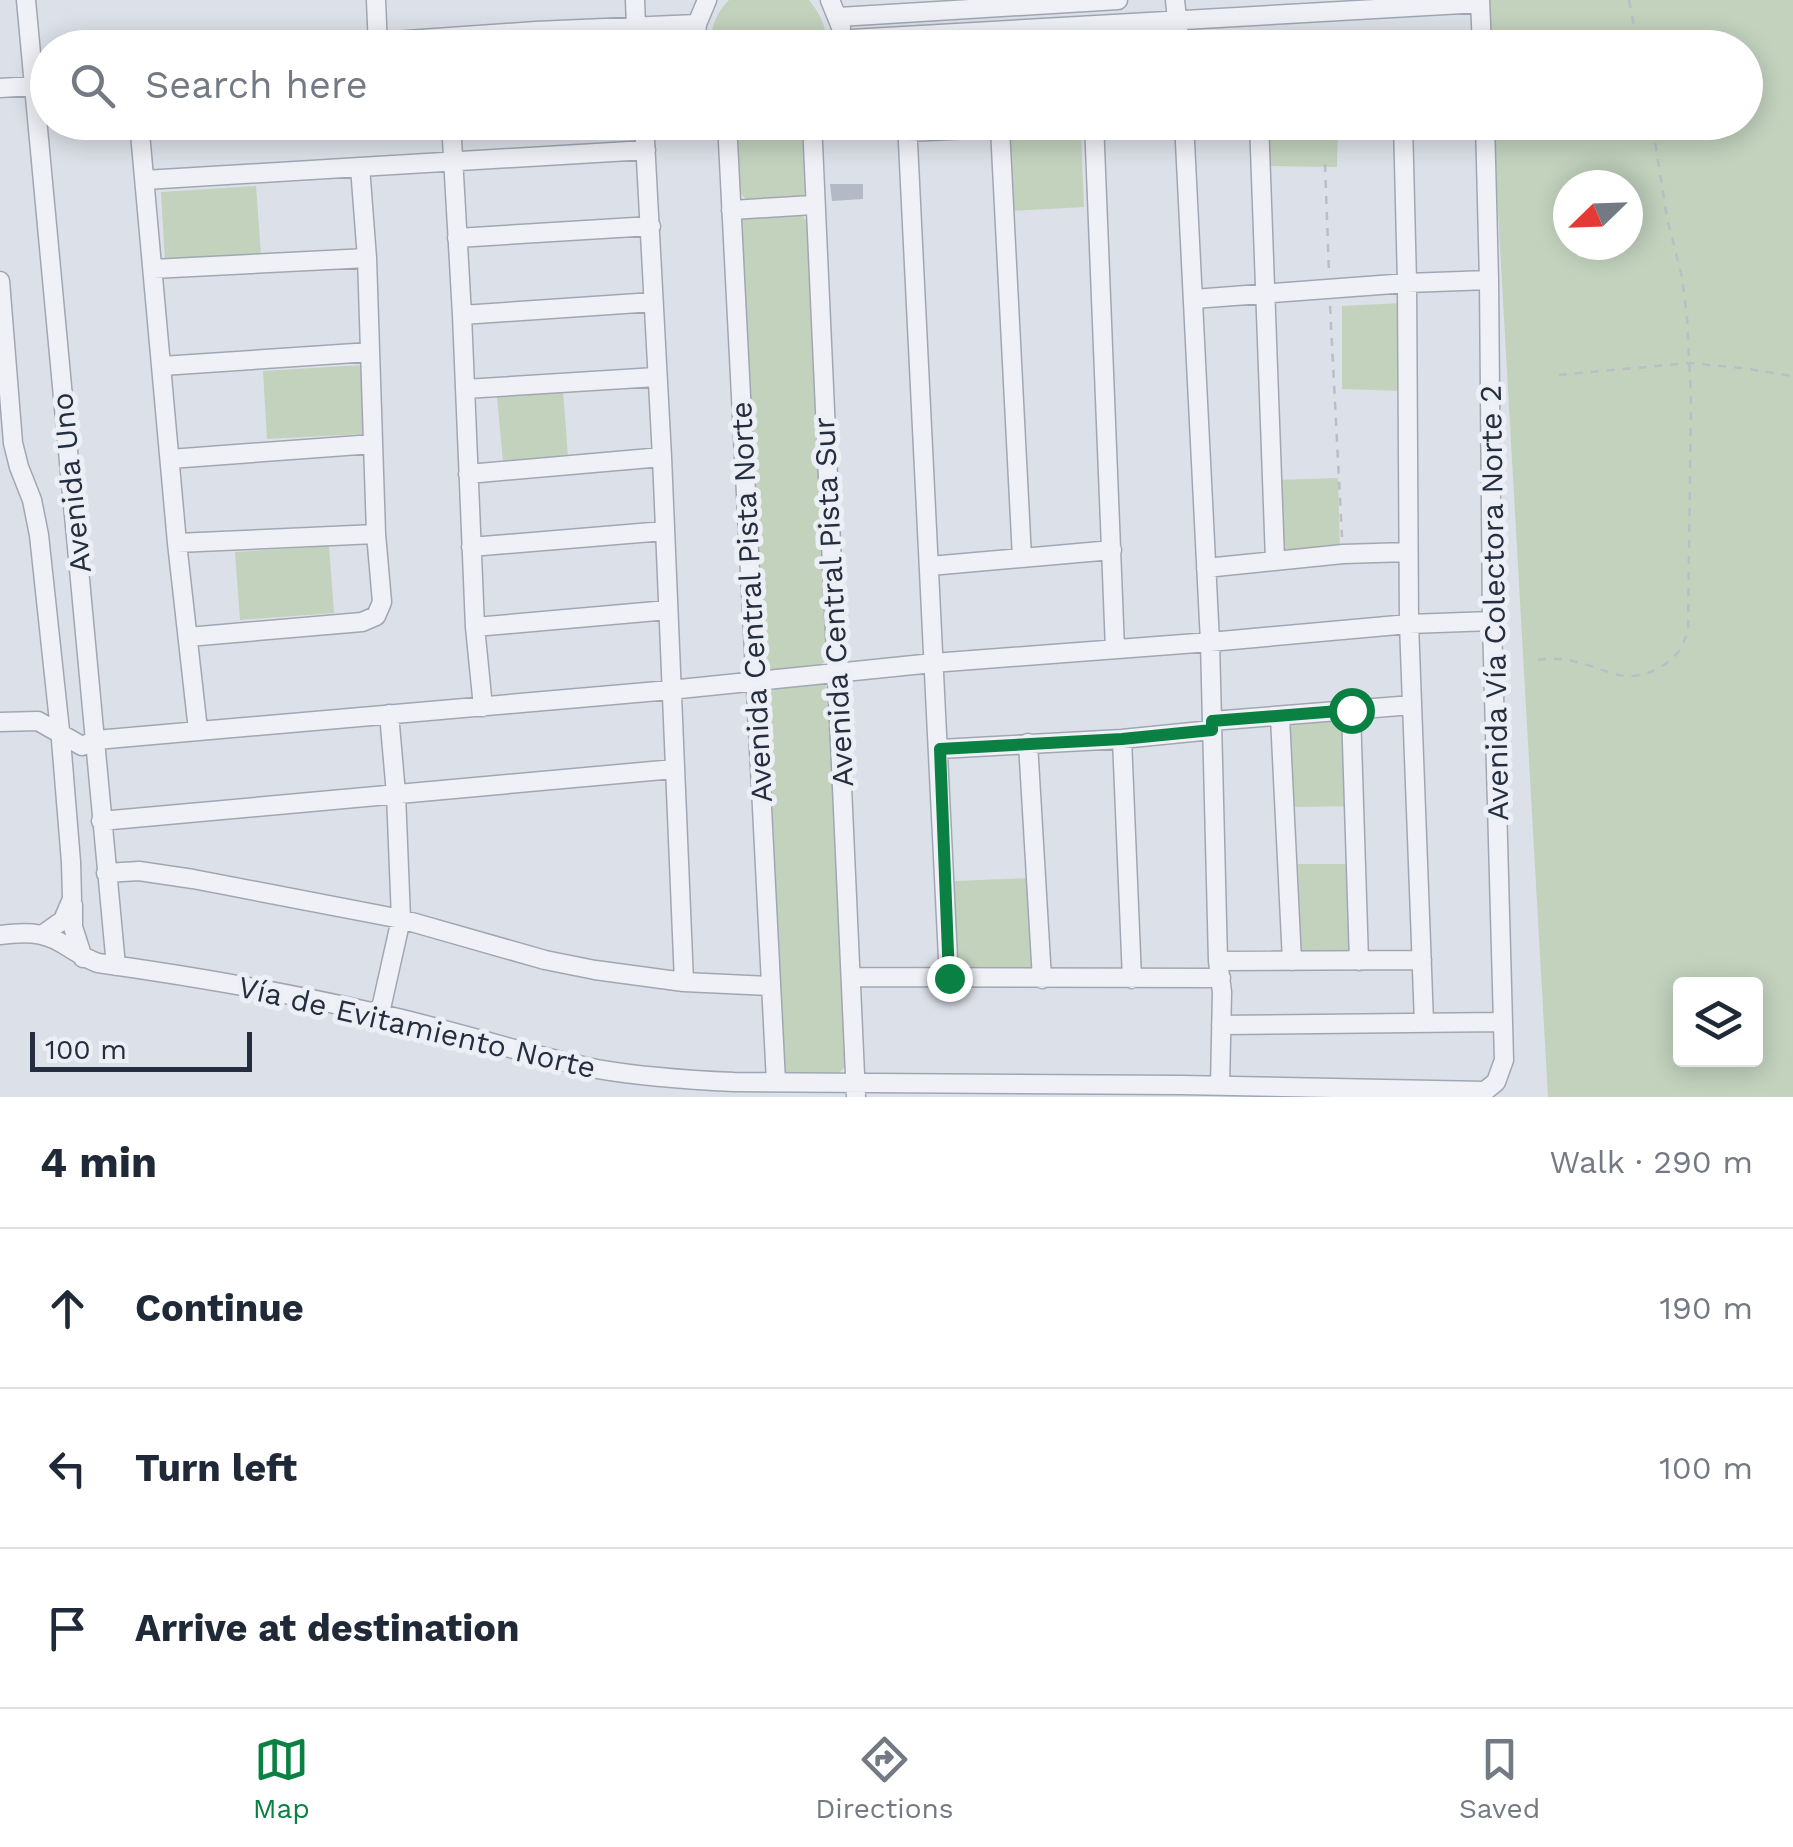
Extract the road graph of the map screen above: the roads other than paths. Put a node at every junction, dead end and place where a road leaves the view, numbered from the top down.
1 (26, 0) edge
2 (376, 0) edge
3 (634, 0) edge
4 (707, 0) edge
5 (1118, 0) edge
6 (1175, 0) edge
7 (1480, 2) edge
8 (900, 6) edge
9 (834, 9) edge
10 (1176, 22) junction
11 (697, 24) junction
12 (636, 27) junction
13 (1086, 27) junction
14 (32, 30) edge
15 (377, 30) edge
16 (593, 30) edge
17 (696, 30) edge
18 (1049, 30) edge
19 (1086, 30) edge
20 (1177, 30) edge
21 (1481, 30) edge
22 (30, 86) edge
23 (0, 88) edge
24 (45, 140) edge
25 (141, 140) edge
26 (452, 140) edge
27 (645, 140) edge
28 (728, 140) edge
29 (812, 140) edge
30 (908, 140) edge
31 (1001, 140) edge
32 (1095, 140) edge
33 (1185, 140) edge
34 (1259, 140) edge
35 (1403, 140) edge
36 (1485, 140) edge
37 (646, 150) junction
38 (453, 160) junction
39 (360, 167) junction
40 (144, 180) junction
41 (814, 205) junction
42 (731, 210) junction
43 (650, 226) junction
44 (456, 238) junction
45 (367, 258) junction
46 (153, 269) junction
47 (1489, 280) junction
48 (0, 281) edge
49 (1407, 284) junction
50 (1265, 293) junction
51 (1194, 298) junction
52 (653, 302) junction
53 (462, 315) junction
54 (370, 352) junction
55 (162, 366) junction
56 (656, 377) junction
57 (465, 389) junction
58 (373, 444) junction
59 (662, 457) junction
60 (170, 459) junction
61 (468, 474) junction
62 (664, 531) junction
63 (376, 534) junction
64 (178, 543) junction
65 (471, 547) junction
66 (1112, 550) junction
67 (1408, 552) junction
68 (1022, 558) junction
69 (1275, 560) junction
70 (930, 566) junction
71 (1206, 568) junction
72 (668, 610) junction
73 (1492, 620) junction
74 (1409, 624) junction
75 (475, 627) junction
76 (188, 637) junction
77 (1210, 642) junction
78 (1115, 648) junction
79 (933, 663) junction
80 (837, 672) junction
81 (755, 681) junction
82 (670, 690) junction
83 (1412, 705) junction
84 (483, 706) junction
85 (1351, 710) junction
86 (390, 714) junction
87 (1280, 717) junction
88 (0, 722) edge
89 (1212, 725) junction
90 (198, 730) junction
91 (60, 734) junction
92 (1122, 739) junction
93 (96, 740) junction
94 (1028, 743) junction
95 (940, 749) junction
96 (674, 769) junction
97 (396, 794) junction
98 (102, 821) junction
99 (106, 873) junction
100 (72, 899) junction
101 (401, 919) junction
102 (0, 934) edge
103 (42, 935) junction
104 (83, 958) junction
105 (1358, 960) junction
106 (1422, 960) junction
107 (1292, 961) junction
108 (116, 966) junction
109 (1220, 969) junction
110 (852, 977) junction
111 (949, 978) junction
112 (1042, 979) junction
113 (1132, 979) junction
114 (684, 982) junction
115 (771, 986) junction
116 (380, 1014) junction
117 (1424, 1022) junction
118 (1502, 1022) junction
119 (1222, 1025) junction
120 (776, 1082) junction
121 (1496, 1082) joint
122 (1220, 1086) junction
123 (855, 1089) edge

1 - 14 street, Avenida Uno
2 - 15 street
3 - 12 street
4 - 11 street
5 - 8 street
6 - 10 street
7 - 10 street
7 - 21 street
8 - 9 street
10 - 13 street
10 - 20 street
11 - 12 street
11 - 17 street
12 - 16 street
13 - 18 street
13 - 19 street
22 - 23 street
24 - 93 street, Avenida Uno
25 - 40 street
26 - 38 street
27 - 37 street
28 - 42 street, Avenida Central Pista Norte
29 - 41 street, Avenida Central Pista Sur
30 - 70 street
31 - 68 street
32 - 66 street
33 - 51 street
34 - 50 street
35 - 49 street
36 - 47 street, Avenida Vía Colectora Norte 2
37 - 38 street
37 - 43 street
38 - 39 street
38 - 44 street
39 - 40 street
39 - 45 street
40 - 46 street
41 - 42 street
41 - 80 street, Avenida Central Pista Sur
42 - 81 street, Avenida Central Pista Norte
43 - 44 street
43 - 52 street
44 - 53 street
45 - 46 street
45 - 54 street
46 - 55 street
47 - 49 street
47 - 73 street, Avenida Vía Colectora Norte 2
48 - 91 street
49 - 50 street
49 - 67 street
50 - 51 street
50 - 69 street
51 - 71 street
52 - 53 street
52 - 56 street
53 - 57 street
54 - 55 street
54 - 58 street
55 - 60 street
56 - 57 street
56 - 59 street
57 - 61 street
58 - 60 street
58 - 63 street
59 - 61 street
59 - 62 street
60 - 64 street
61 - 65 street
62 - 65 street
62 - 72 street
63 - 64 street
63 - 76 street
64 - 76 street
65 - 75 street
66 - 68 street
66 - 78 street
67 - 69 street
67 - 74 street
68 - 70 street
69 - 71 street
70 - 79 street
71 - 77 street
72 - 75 street
72 - 82 street
73 - 74 street
73 - 118 street, Avenida Vía Colectora Norte 2
74 - 77 street
74 - 83 street
75 - 84 street
76 - 90 street
77 - 78 street
77 - 89 street
78 - 79 street
79 - 80 street
79 - 95 street
80 - 81 street
80 - 110 street, Avenida Central Pista Sur
81 - 82 street
81 - 115 street, Avenida Central Pista Norte
82 - 84 street
82 - 96 street
83 - 85 street
83 - 106 street
84 - 86 street
85 - 87 street
85 - 105 street
86 - 90 street
86 - 97 street
87 - 89 street
87 - 107 street
88 - 91 street
89 - 92 street
89 - 109 street
90 - 93 street
91 - 93 street
91 - 100 street
92 - 94 street
92 - 113 street
93 - 98 street, Avenida Uno
94 - 95 street
94 - 112 street
95 - 111 street
96 - 97 street
96 - 114 street
97 - 98 street
97 - 101 street
98 - 99 street, Avenida Uno
99 - 101 street
99 - 108 street, Avenida Uno
100 - 103 street
100 - 104 street
101 - 114 street
101 - 116 street
102 - 103 street
103 - 104 street, Vía de Evitamiento Norte
104 - 108 street, Vía de Evitamiento Norte
105 - 106 street
105 - 107 street
106 - 117 street
107 - 109 street
108 - 116 street, Vía de Evitamiento Norte
109 - 113 street
109 - 119 street
110 - 111 street
110 - 123 street, Avenida Central Pista Sur
111 - 112 street
112 - 113 street
114 - 115 street
115 - 120 street, Avenida Central Pista Norte
116 - 120 street, Vía de Evitamiento Norte
117 - 118 street
117 - 119 street
118 - 121 street, Avenida Vía Colectora Norte 2
119 - 122 street
120 - 123 street, Vía de Evitamiento Norte
121 - 122 street, Vía de Evitamiento Norte
122 - 123 street, Vía de Evitamiento Norte

